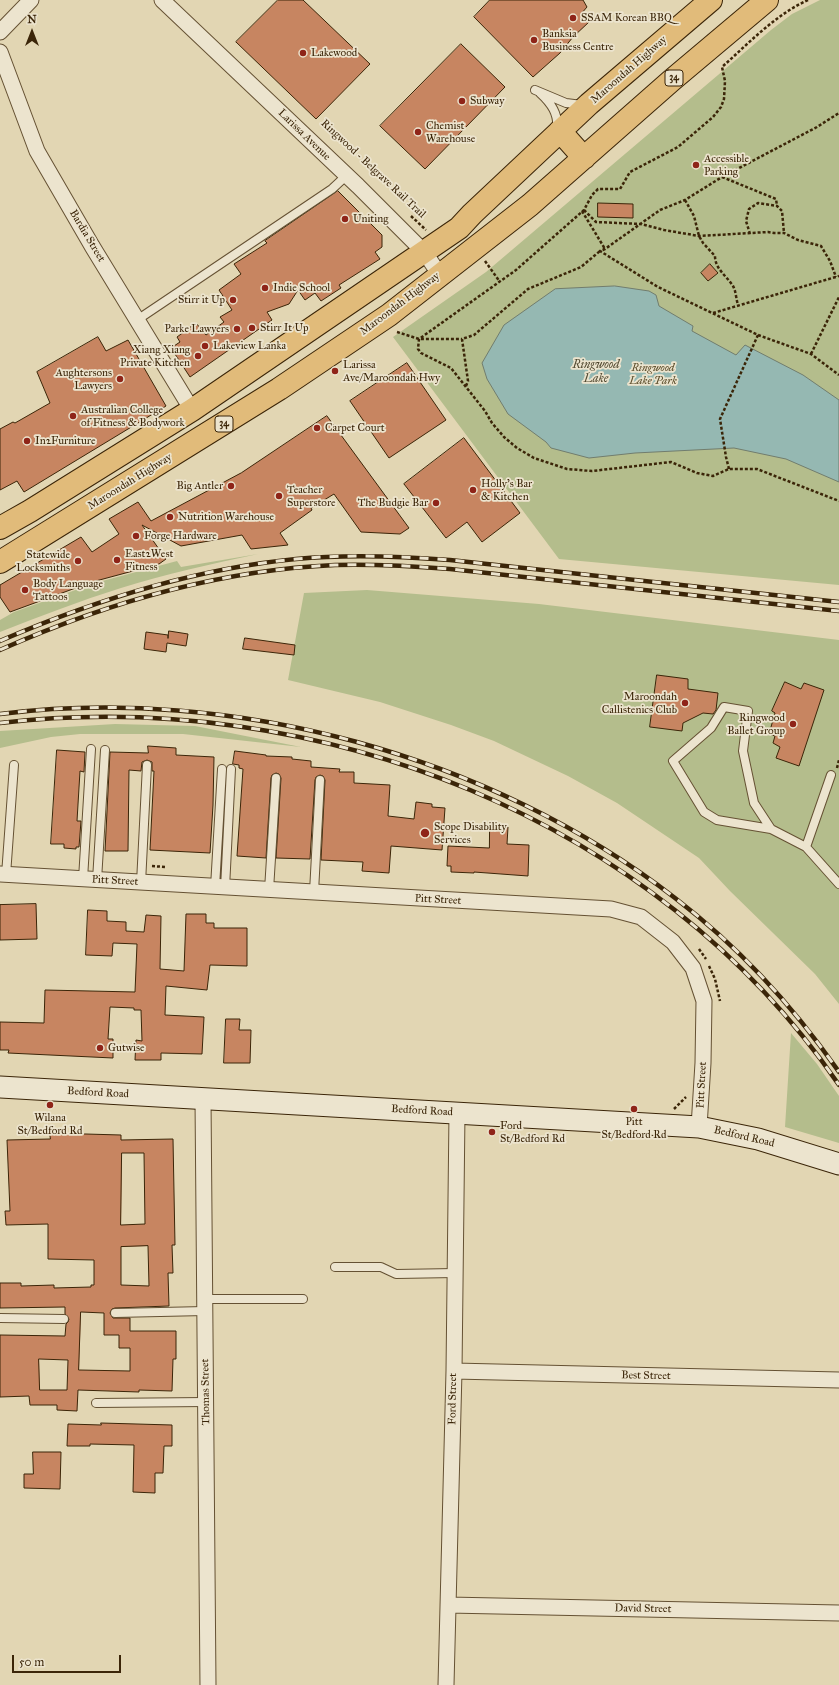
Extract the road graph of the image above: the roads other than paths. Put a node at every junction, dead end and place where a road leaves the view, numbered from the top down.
1 (31, 0) edge
2 (162, 0) edge
3 (767, 0) edge
4 (702, 4) edge
5 (0, 32) edge
6 (0, 52) edge
7 (589, 104) junction
8 (558, 133) junction
9 (584, 158) junction
10 (347, 175) junction
11 (425, 253) junction
12 (440, 275) junction
13 (137, 320) junction
14 (192, 410) junction
15 (0, 528) edge
16 (0, 536) edge
17 (6, 559) edge
18 (91, 750) dead end
19 (105, 750) dead end
20 (14, 764) dead end
21 (147, 765) dead end
22 (222, 769) dead end
23 (231, 769) dead end
24 (831, 776) dead end
25 (276, 778) dead end
26 (320, 780) dead end
27 (771, 829) junction
28 (806, 847) junction
29 (3, 875) edge
30 (90, 880) junction
31 (141, 883) junction
32 (839, 884) edge
33 (220, 887) junction
34 (269, 890) junction
35 (314, 892) junction
36 (0, 1087) edge
37 (203, 1099) junction
38 (457, 1113) junction
39 (699, 1127) junction
40 (839, 1164) edge
41 (335, 1267) dead end
42 (455, 1273) junction
43 (303, 1299) dead end
44 (205, 1305) junction
45 (115, 1313) dead end
46 (0, 1318) edge
47 (64, 1319) dead end
48 (454, 1371) junction
49 (839, 1380) edge
50 (206, 1402) junction
51 (96, 1403) dead end
52 (448, 1605) junction
53 (839, 1613) edge
54 (208, 1685) edge
55 (446, 1685) edge

1 - 5 street
2 - 10 street, Larissa Avenue
3 - 9 highway, Maroondah Highway / 34
4 - 7 highway, Maroondah Highway
6 - 13 street, Bardia Street
7 - 8 highway, Maroondah Highway
7 - 8 lane
8 - 9 highway
8 - 11 highway, Maroondah Highway
9 - 12 highway, Maroondah Highway / 34
10 - 11 street, Larissa Avenue
10 - 13 lane
11 - 12 street, Larissa Avenue
11 - 14 highway, Maroondah Highway
12 - 17 highway, Maroondah Highway / 34
13 - 14 street, Bardia Street
14 - 15 highway, Maroondah Highway
16 - 17 highway
18 - 30 lane
19 - 30 lane
20 - 29 lane
21 - 31 lane
22 - 33 lane
23 - 33 lane
24 - 28 lane
25 - 34 lane
26 - 35 lane
27 - 27 lane
27 - 28 lane
28 - 32 lane
29 - 30 street, Pitt Street
30 - 31 street, Pitt Street
31 - 33 street, Pitt Street
33 - 34 street, Pitt Street
34 - 35 street, Pitt Street
35 - 39 street, Pitt Street
36 - 37 main road, Bedford Road
37 - 38 main road, Bedford Road
37 - 44 street, Thomas Street
38 - 39 main road, Bedford Road
38 - 42 street, Ford Street
39 - 40 main road, Bedford Road
41 - 42 lane
42 - 48 street, Ford Street
43 - 44 lane
44 - 45 lane
44 - 50 street, Thomas Street
46 - 47 lane
48 - 49 street, Best Street
48 - 52 street, Ford Street
50 - 51 lane
50 - 54 street, Thomas Street
52 - 53 street, David Street
52 - 55 street, Ford Street

